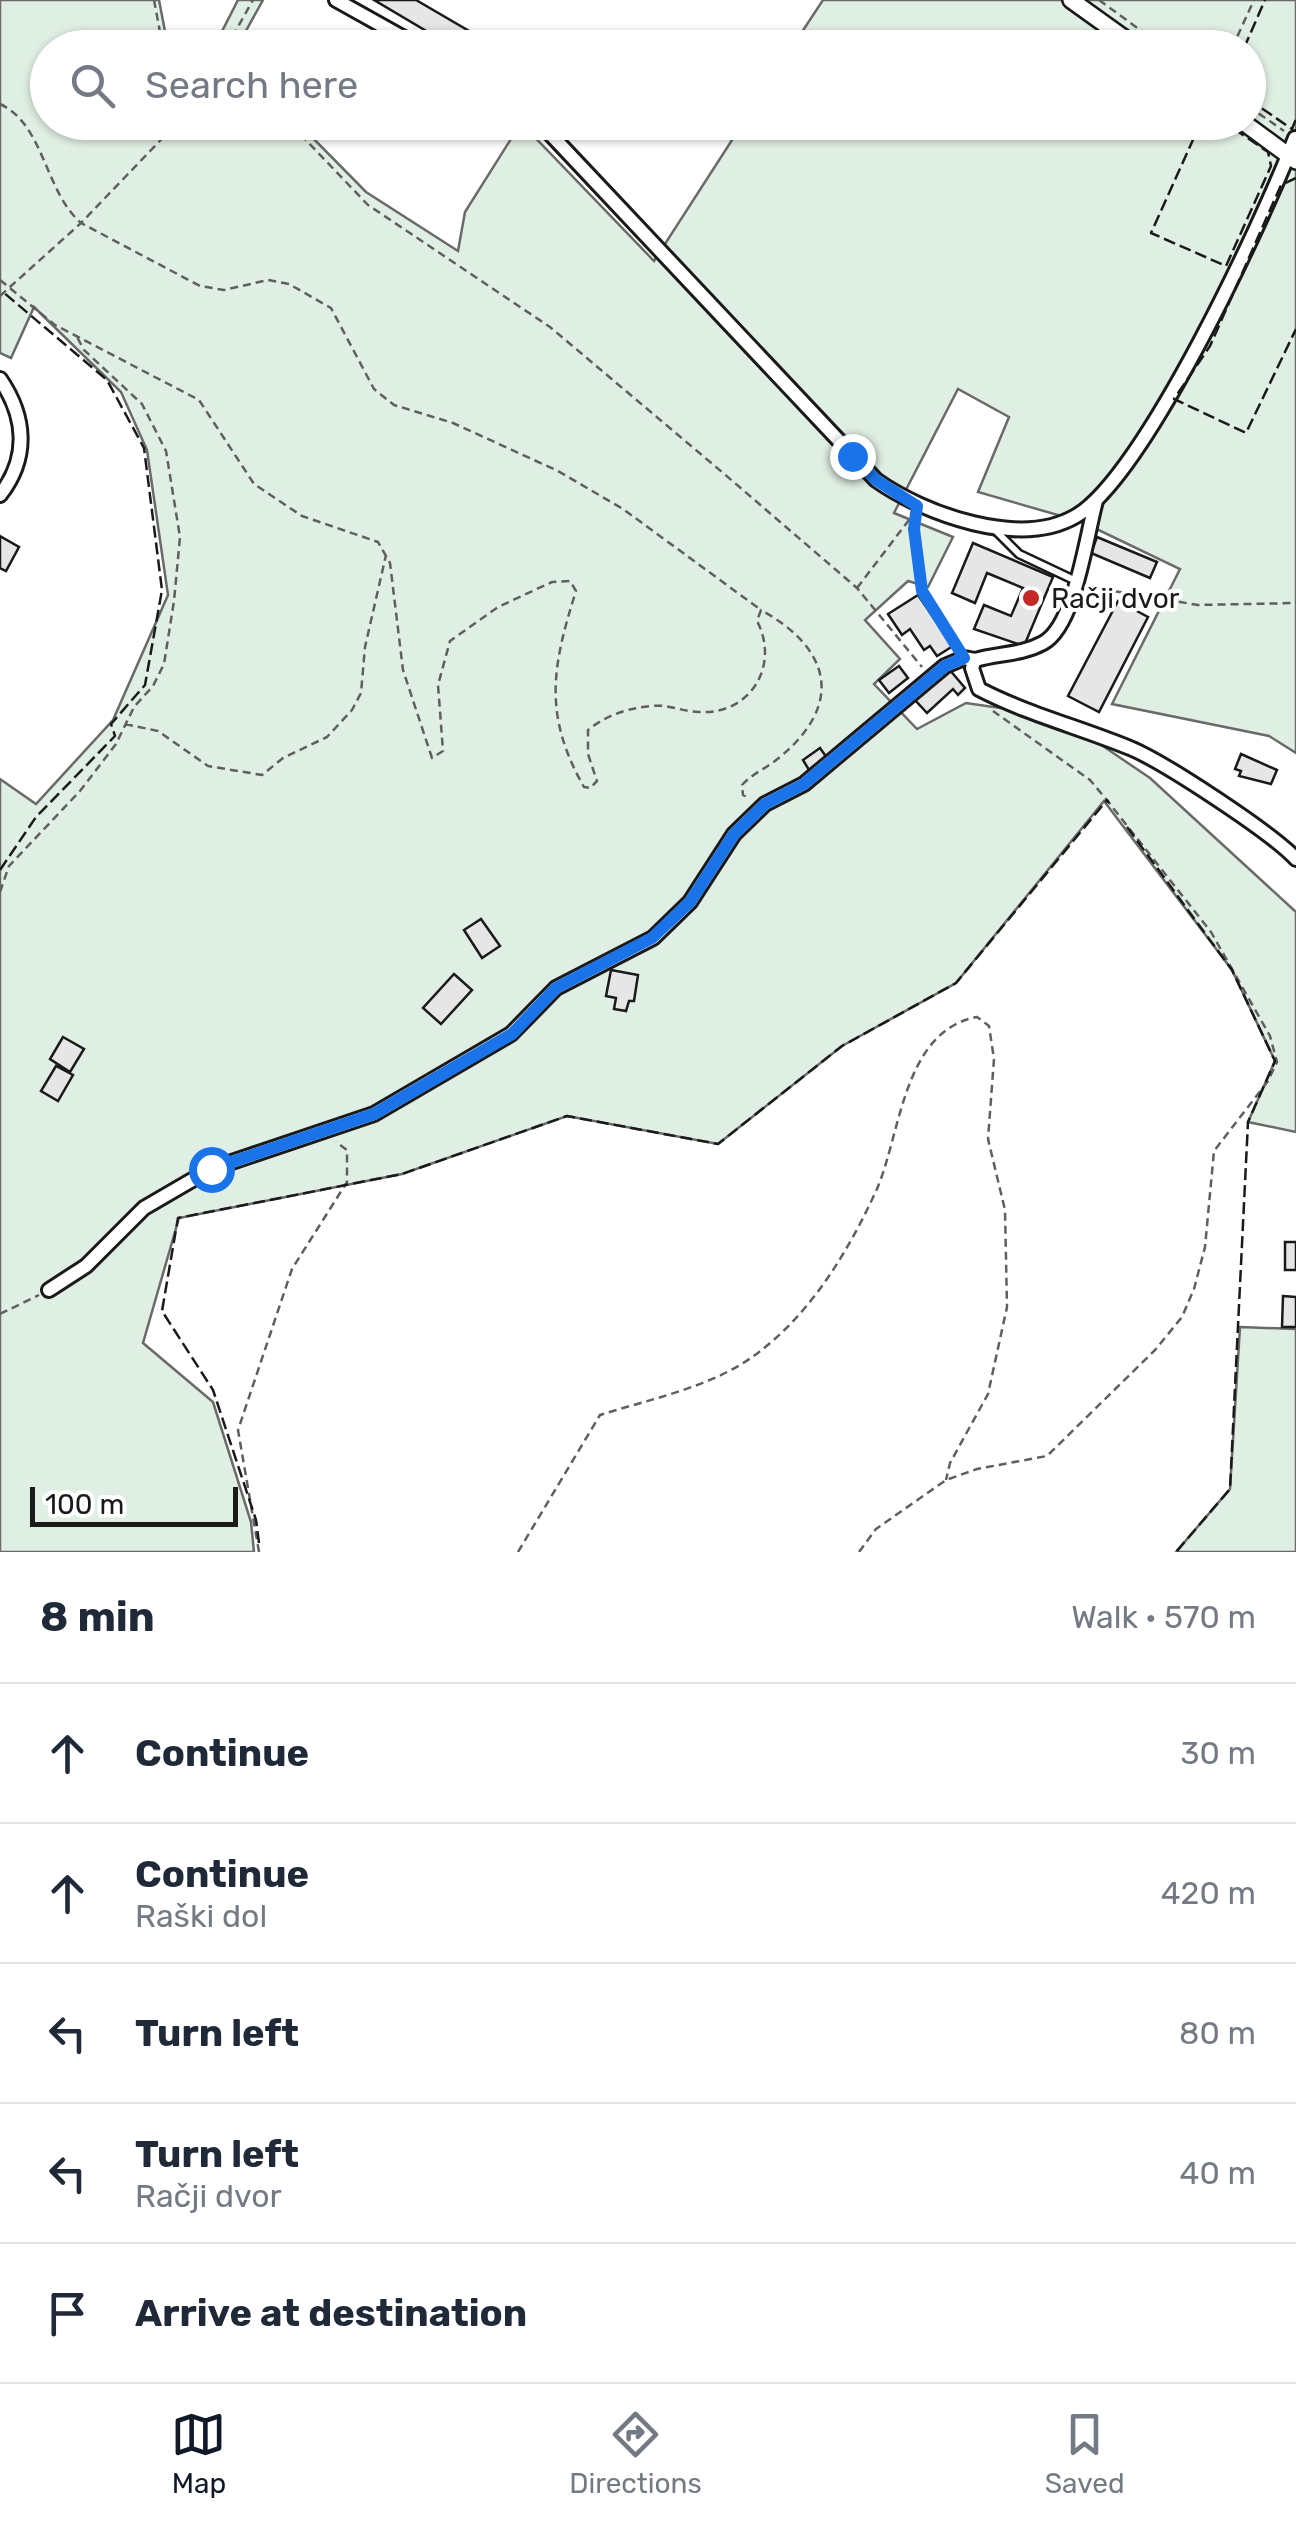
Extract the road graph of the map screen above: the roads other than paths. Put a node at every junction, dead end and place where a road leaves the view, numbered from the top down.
1 (336, 0) edge
2 (1072, 0) edge
3 (390, 30) edge
4 (1113, 30) edge
5 (1296, 137) edge
6 (1266, 138) edge
7 (556, 140) edge
8 (1292, 158) edge
9 (0, 379) edge
10 (0, 495) edge
11 (1096, 501) junction
12 (991, 526) junction
13 (1074, 580) junction
14 (970, 659) junction
15 (1296, 860) edge
16 (49, 1290) road end

1 - 3 street
2 - 4 street
5 - 8 street
6 - 8 street
7 - 12 street
8 - 11 street
9 - 10 street
11 - 12 street
11 - 13 street
12 - 13 lane
13 - 14 street
14 - 15 street
14 - 16 street

